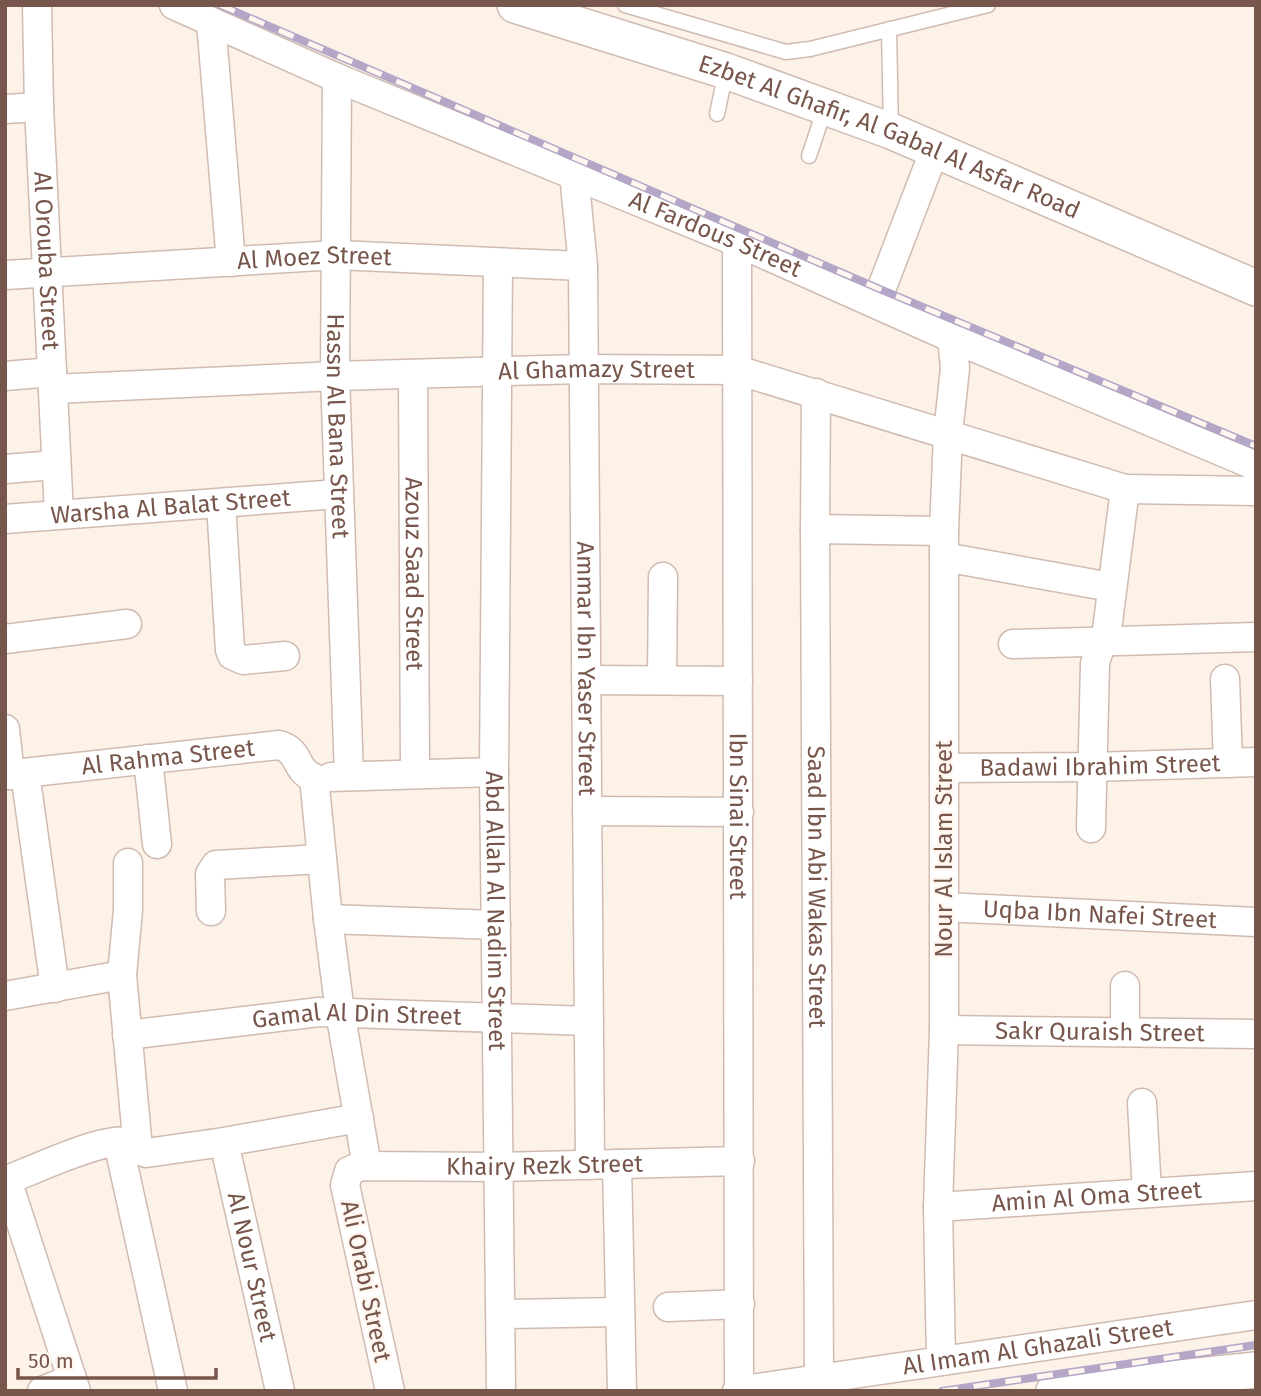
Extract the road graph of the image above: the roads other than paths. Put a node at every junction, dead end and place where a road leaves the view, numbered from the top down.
1 (37, 5) edge
2 (174, 5) edge
3 (515, 5) edge
4 (625, 5) edge
5 (988, 5) edge
6 (211, 22) junction
7 (889, 29) junction
8 (726, 71) junction
9 (337, 78) junction
10 (39, 107) junction
11 (825, 107) junction
12 (5, 109) edge
13 (717, 114) dead end
14 (891, 131) junction
15 (935, 149) junction
16 (810, 156) dead end
17 (574, 174) junction
18 (737, 242) junction
19 (337, 256) junction
20 (231, 262) junction
21 (498, 263) junction
22 (583, 266) junction
23 (47, 273) junction
24 (5, 275) edge
25 (1256, 288) edge
26 (876, 303) junction
27 (952, 338) junction
28 (583, 369) junction
29 (737, 370) junction
30 (497, 372) junction
31 (412, 374) junction
32 (5, 376) edge
33 (335, 376) junction
34 (53, 380) junction
35 (816, 393) junction
36 (948, 434) junction
37 (55, 465) junction
38 (1256, 466) edge
39 (5, 469) edge
40 (1125, 489) junction
41 (1256, 491) edge
42 (338, 494) junction
43 (221, 503) junction
44 (59, 514) junction
45 (5, 519) edge
46 (815, 529) junction
47 (944, 544) junction
48 (663, 577) dead end
49 (1111, 587) junction
50 (127, 624) dead end
51 (1256, 637) edge
52 (5, 639) edge
53 (1104, 641) junction
54 (1013, 644) dead end
55 (285, 656) dead end
56 (1225, 678) dead end
57 (586, 680) junction
58 (662, 680) junction
59 (738, 681) junction
60 (5, 729) edge
61 (148, 759) junction
62 (1242, 762) edge
63 (944, 768) junction
64 (1092, 768) junction
65 (494, 772) junction
66 (14, 774) edge
67 (415, 774) junction
68 (349, 775) junction
69 (314, 778) junction
70 (587, 811) junction
71 (739, 812) junction
72 (1091, 828) dead end
73 (157, 844) dead end
74 (322, 859) junction
75 (128, 863) dead end
76 (944, 907) junction
77 (211, 911) dead end
78 (328, 919) junction
79 (1256, 922) edge
80 (496, 925) junction
81 (122, 975) junction
82 (1125, 986) dead end
83 (55, 988) junction
84 (5, 996) edge
85 (340, 1012) junction
86 (498, 1018) junction
87 (589, 1021) junction
88 (944, 1030) junction
89 (1125, 1032) junction
90 (1256, 1034) edge
91 (127, 1035) junction
92 (1142, 1103) dead end
93 (359, 1118) junction
94 (224, 1142) junction
95 (128, 1145) junction
96 (740, 1161) junction
97 (603, 1164) junction
98 (500, 1167) junction
99 (358, 1168) junction
100 (6, 1180) edge
101 (1256, 1186) edge
102 (1147, 1193) junction
103 (938, 1207) junction
104 (740, 1304) junction
105 (668, 1307) dead end
106 (620, 1312) junction
107 (501, 1314) junction
108 (1256, 1315) edge
109 (941, 1361) junction
110 (1244, 1378) edge
111 (820, 1379) junction
112 (74, 1385) edge
113 (1122, 1387) edge
114 (42, 1391) edge
115 (173, 1391) edge
116 (280, 1391) edge
117 (390, 1391) edge
118 (501, 1391) edge
119 (622, 1391) edge
120 (738, 1391) edge
121 (1054, 1391) edge

1 - 10 street, Al Orouba Street
2 - 6 street, Al Fardous Street
3 - 8 street, Ezbet Al Ghafir, Al Gabal Al Asfar Road
4 - 7 lane
5 - 7 lane
6 - 9 street, Al Fardous Street
6 - 20 street
7 - 14 lane
8 - 11 street, Ezbet Al Ghafir, Al Gabal Al Asfar Road
8 - 13 lane
9 - 17 street, Al Fardous Street
9 - 19 street, Hassn Al Bana Street
10 - 12 street
10 - 23 street, Al Orouba Street
11 - 14 street, Ezbet Al Ghafir, Al Gabal Al Asfar Road
11 - 16 lane
14 - 15 street, Ezbet Al Ghafir, Al Gabal Al Asfar Road
15 - 25 street, Ezbet Al Ghafir, Al Gabal Al Asfar Road
15 - 26 street
17 - 18 street, Al Fardous Street
17 - 22 street, Ammar Ibn Yaser Street
18 - 26 street, Al Fardous Street
18 - 29 street, Ibn Sinai Street
19 - 20 street, Al Moez Street
19 - 21 street, Al Moez Street
19 - 33 street, Hassn Al Bana Street
20 - 23 street, Al Moez Street
21 - 22 street, Al Moez Street
21 - 30 street, Abd Allah Al Nadim Street
22 - 28 street, Ammar Ibn Yaser Street
23 - 24 street, Al Moez Street
23 - 34 street, Al Orouba Street
26 - 27 street, Al Fardous Street
27 - 36 street, Nour Al Islam Street
27 - 38 street, Al Fardous Street
28 - 29 street, Al Ghamazy Street
28 - 30 street, Al Ghamazy Street
28 - 57 street, Ammar Ibn Yaser Street
29 - 35 street, Al Ghamazy Street
29 - 59 street, Ibn Sinai Street
30 - 31 street, Al Ghamazy Street
30 - 65 street, Abd Allah Al Nadim Street
31 - 33 street, Al Ghamazy Street
31 - 67 street, Azouz Saad Street
32 - 34 street, Al Ghamazy Street
33 - 34 street, Al Ghamazy Street
33 - 42 street, Hassn Al Bana Street
34 - 37 street, Al Orouba Street
35 - 36 street, Al Ghamazy Street
35 - 46 street, Saad Ibn Abi Wakas Street
36 - 40 street, Al Ghamazy Street
36 - 47 street, Nour Al Islam Street
37 - 39 street
37 - 44 street, Al Orouba Street
40 - 41 street, Al Ghamazy Street
40 - 49 street
42 - 43 street, Warsha Al Balat Street
42 - 68 street, Hassn Al Bana Street
43 - 44 street, Warsha Al Balat Street
43 - 55 street
44 - 45 street, Warsha Al Balat Street
46 - 47 street
46 - 111 street, Saad Ibn Abi Wakas Street
47 - 49 street
47 - 63 street, Nour Al Islam Street
48 - 58 street
49 - 53 street
50 - 52 street
51 - 53 street
53 - 54 street
53 - 64 street
56 - 62 street
57 - 58 street
57 - 70 street, Ammar Ibn Yaser Street
58 - 59 street
59 - 71 street, Ibn Sinai Street
60 - 66 street
61 - 66 street, Al Rahma Street
61 - 69 street, Al Rahma Street
61 - 73 street
62 - 64 street, Badawi Ibrahim Street
63 - 64 street, Badawi Ibrahim Street
63 - 76 street, Nour Al Islam Street
64 - 72 street
65 - 67 street
65 - 80 street, Abd Allah Al Nadim Street
66 - 83 street
67 - 68 street
68 - 69 street
69 - 74 street, Ali Orabi Street
70 - 71 street
70 - 87 street, Ammar Ibn Yaser Street
71 - 96 street, Ibn Sinai Street
74 - 77 street
74 - 78 street, Ali Orabi Street
75 - 81 street
76 - 79 street, Uqba Ibn Nafei Street
76 - 88 street, Nour Al Islam Street
78 - 80 street
78 - 85 street, Ali Orabi Street
80 - 86 street, Abd Allah Al Nadim Street
81 - 83 street
81 - 91 street
82 - 89 street
83 - 84 street
85 - 86 street, Gamal Al Din Street
85 - 91 street, Gamal Al Din Street
85 - 93 street, Ali Orabi Street
86 - 87 street, Gamal Al Din Street
86 - 98 street, Abd Allah Al Nadim Street
87 - 97 street, Ammar Ibn Yaser Street
88 - 89 street, Sakr Quraish Street
88 - 103 street, Nour Al Islam Street
89 - 90 street, Sakr Quraish Street
91 - 95 street
92 - 102 street
93 - 94 street
93 - 99 street, Ali Orabi Street
94 - 95 street
94 - 116 street, Al Nour Street
95 - 100 street
95 - 115 street
96 - 97 street, Khairy Rezk Street
96 - 104 street, Ibn Sinai Street
97 - 98 street, Khairy Rezk Street
97 - 106 street, Ammar Ibn Yaser Street
98 - 99 street, Khairy Rezk Street
98 - 107 street, Abd Allah Al Nadim Street
99 - 117 street, Ali Orabi Street
100 - 112 street
101 - 102 street, Amin Al Oma Street
102 - 103 street, Amin Al Oma Street
103 - 109 street, Nour Al Islam Street
104 - 105 street
104 - 120 street, Ibn Sinai Street
106 - 107 street
106 - 119 street, Ammar Ibn Yaser Street
107 - 118 street, Abd Allah Al Nadim Street
108 - 109 street, Al Imam Al Ghazali Street
109 - 111 street, Al Imam Al Ghazali Street
110 - 113 street
111 - 120 street, Al Imam Al Ghazali Street
112 - 114 street
113 - 121 street

